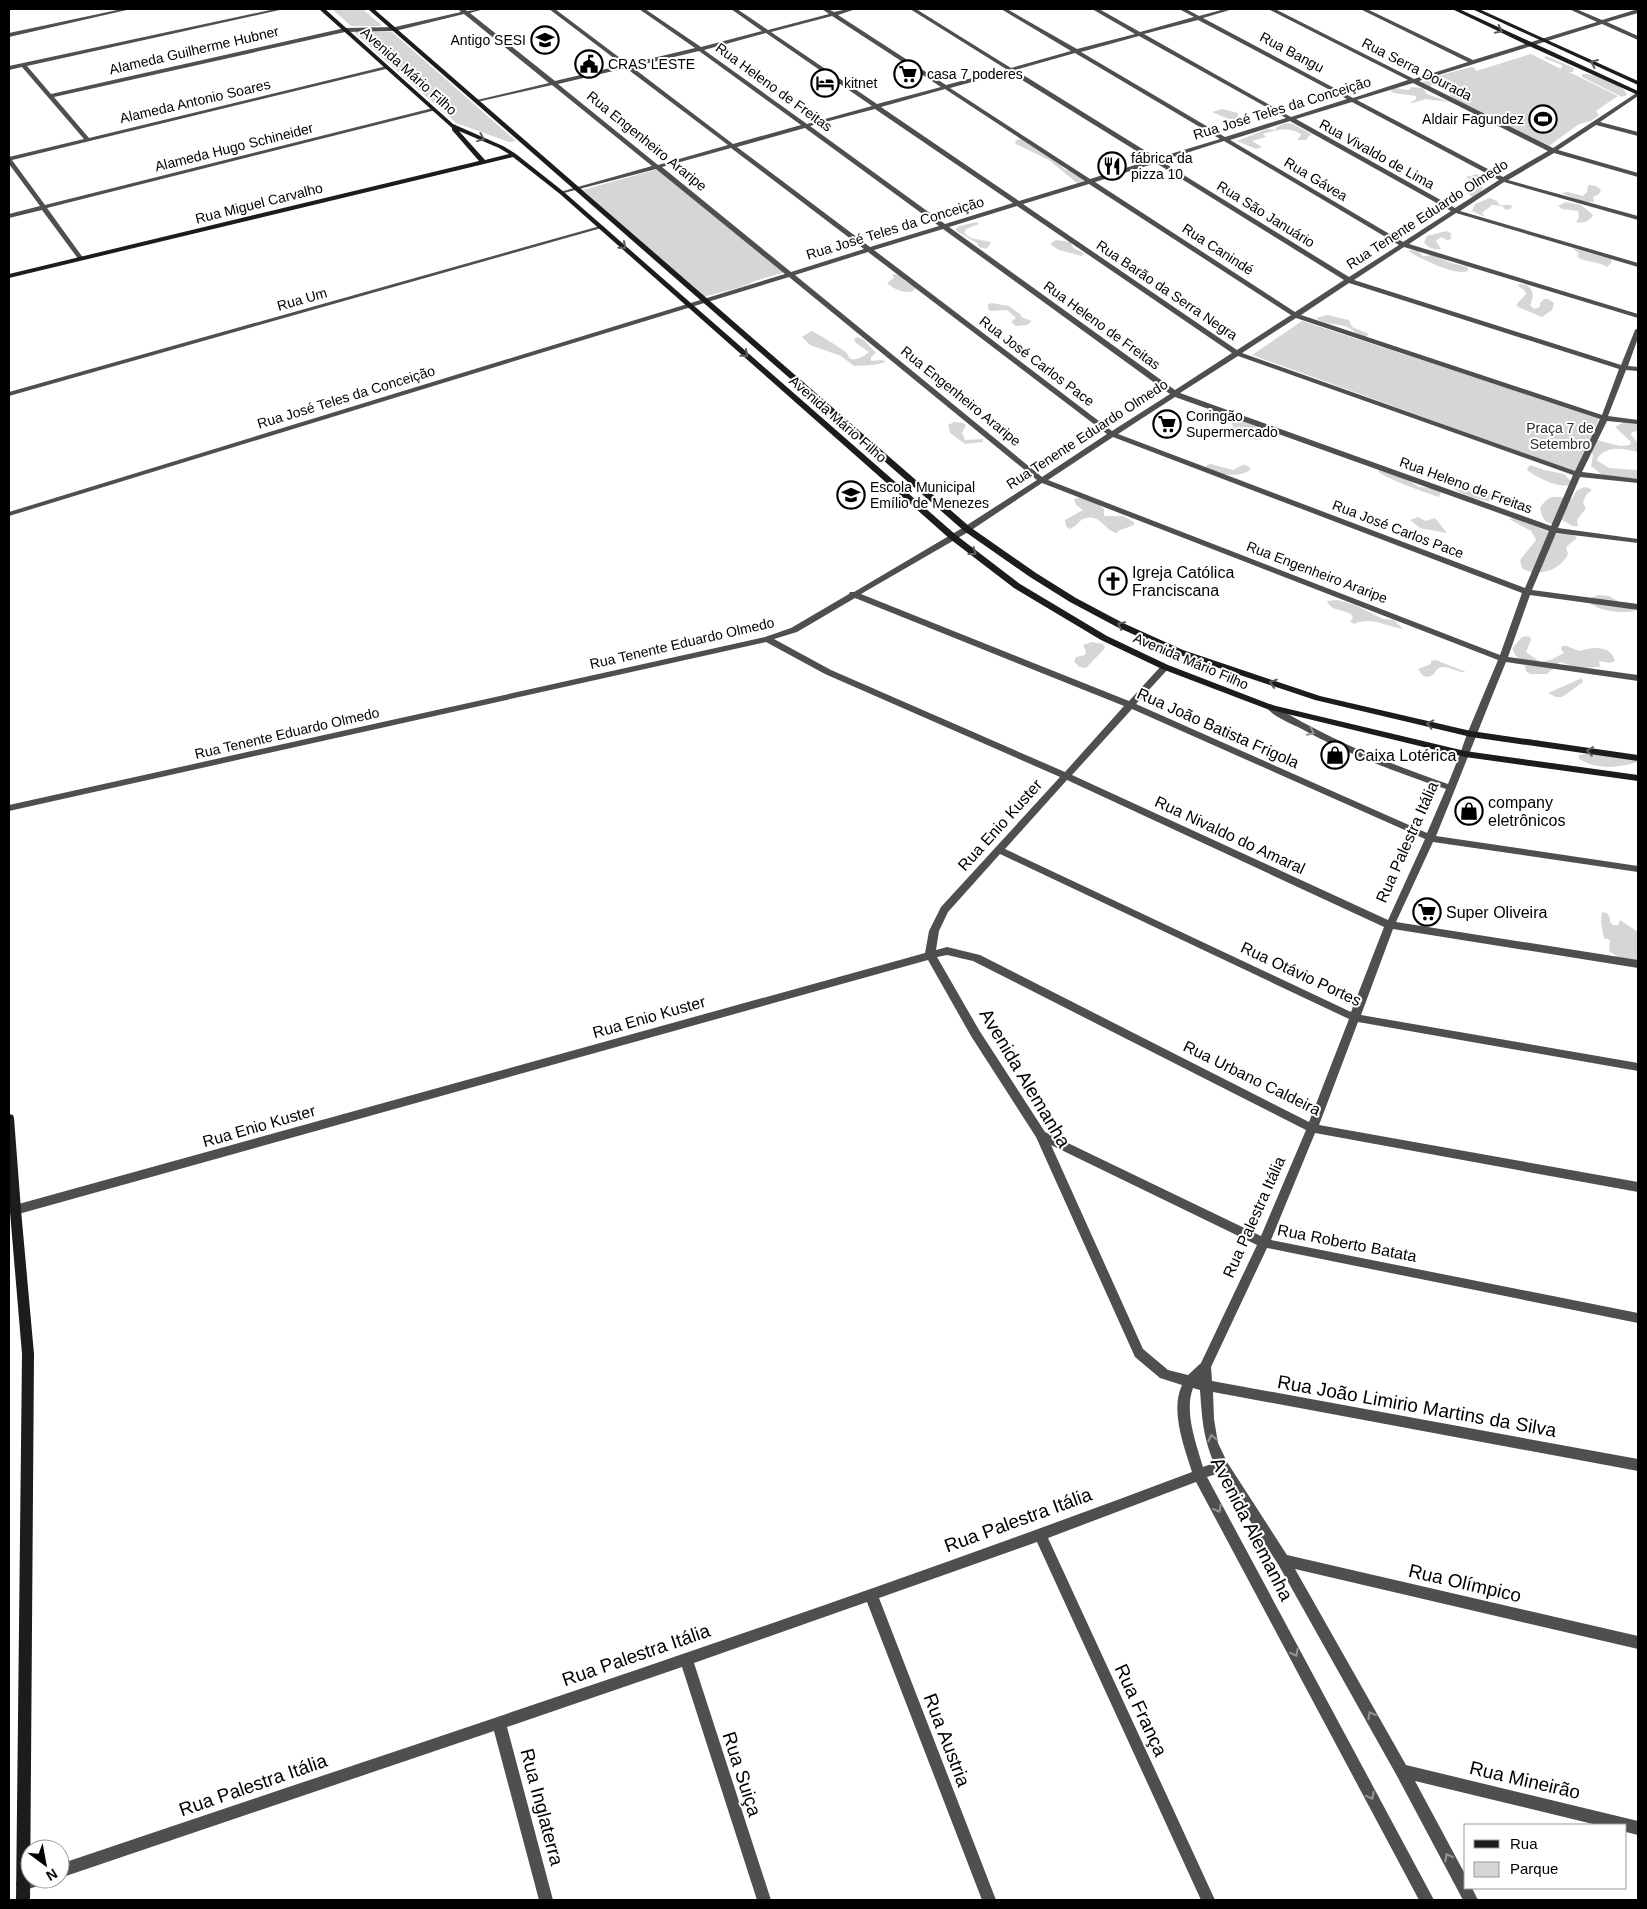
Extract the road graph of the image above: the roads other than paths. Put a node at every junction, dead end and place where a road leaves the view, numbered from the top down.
1 (128, 9) edge
2 (281, 9) edge
3 (322, 9) edge
4 (371, 9) edge
5 (481, 9) edge
6 (552, 9) edge
7 (642, 9) edge
8 (734, 9) edge
9 (825, 9) edge
10 (853, 9) edge
11 (913, 9) edge
12 (1004, 9) edge
13 (1095, 9) edge
14 (1182, 9) edge
15 (1230, 9) edge
16 (1271, 9) edge
17 (1363, 9) edge
18 (1455, 9) edge
19 (1475, 9) edge
20 (1572, 9) edge
21 (463, 11) edge
22 (1638, 11) edge
23 (833, 14) junction
24 (1198, 18) junction
25 (1602, 22) junction
26 (395, 29) junction
27 (345, 30) junction
28 (767, 31) junction
29 (1140, 34) junction
30 (9, 35) edge
31 (1638, 38) edge
32 (1543, 40) junction
33 (1529, 44) junction
34 (700, 49) junction
35 (1076, 51) junction
36 (1472, 62) junction
37 (23, 65) junction
38 (626, 67) junction
39 (9, 68) edge
40 (387, 68) junction
41 (1011, 69) junction
42 (1412, 81) junction
43 (1638, 83) edge
44 (554, 84) junction
45 (946, 87) junction
46 (1638, 93) edge
47 (49, 96) junction
48 (1353, 99) junction
49 (479, 101) junction
50 (877, 106) junction
51 (433, 110) junction
52 (1289, 119) junction
53 (1595, 123) junction
54 (450, 125) junction
55 (806, 126) junction
56 (1638, 134) edge
57 (1224, 139) junction
58 (88, 140) junction
59 (731, 146) junction
60 (1553, 151) junction
61 (514, 155) junction
62 (9, 160) edge
63 (1157, 160) junction
64 (483, 162) junction
65 (658, 166) junction
66 (1638, 175) edge
67 (1503, 180) junction
68 (1090, 181) junction
69 (578, 188) junction
70 (562, 193) junction
71 (1018, 203) junction
72 (42, 207) junction
73 (1455, 211) junction
74 (9, 216) edge
75 (1638, 218) edge
76 (944, 226) junction
77 (602, 227) junction
78 (1404, 245) junction
79 (868, 250) junction
80 (81, 259) junction
81 (1638, 265) edge
82 (790, 274) junction
83 (9, 276) edge
84 (1350, 280) junction
85 (704, 301) junction
86 (690, 305) junction
87 (1295, 315) junction
88 (1638, 316) edge
89 (1638, 330) edge
90 (1236, 353) junction
91 (1622, 368) junction
92 (1638, 369) edge
93 (9, 394) edge
94 (1175, 394) junction
95 (1604, 418) junction
96 (1638, 422) edge
97 (1113, 435) junction
98 (1578, 474) junction
99 (1041, 480) junction
100 (1638, 481) edge
101 (9, 514) edge
102 (967, 529) junction
103 (1554, 530) junction
104 (953, 536) junction
105 (1638, 541) edge
106 (1527, 592) junction
107 (853, 594) junction
108 (1638, 607) edge
109 (767, 639) junction
110 (1504, 659) junction
111 (1164, 667) junction
112 (1638, 678) edge
113 (1130, 705) junction
114 (1270, 708) junction
115 (1471, 734) junction
116 (1466, 754) junction
117 (1638, 758) edge
118 (1066, 776) junction
119 (1638, 778) edge
120 (1450, 788) junction
121 (9, 808) edge
122 (1430, 838) junction
123 (1000, 850) junction
124 (1638, 869) edge
125 (1390, 925) junction
126 (930, 954) junction
127 (1638, 964) edge
128 (1355, 1018) junction
129 (1638, 1067) edge
130 (9, 1118) edge
131 (1312, 1128) junction
132 (1041, 1135) junction
133 (1638, 1187) edge
134 (15, 1210) junction
135 (1264, 1243) junction
136 (1638, 1318) edge
137 (1205, 1367) junction
138 (1190, 1381) junction
139 (1207, 1386) junction
140 (1638, 1465) edge
141 (1222, 1466) junction
142 (1199, 1474) junction
143 (1040, 1535) junction
144 (1284, 1560) junction
145 (871, 1594) junction
146 (1638, 1642) edge
147 (686, 1659) junction
148 (499, 1723) junction
149 (1402, 1772) junction
150 (1621, 1824) edge
151 (23, 1839) edge
152 (70, 1869) edge
153 (1464, 1887) edge
154 (546, 1900) edge
155 (764, 1900) edge
156 (989, 1900) edge
157 (1208, 1900) edge
158 (1427, 1900) edge

1 - 30 street
2 - 37 street
3 - 27 main road, Avenida Mário Filho
4 - 26 main road, Avenida Mário Filho
5 - 21 street, Alameda Guilherme Hubner
6 - 38 street, Rua José Carlos Pace
7 - 34 street, Rua Heleno de Freitas
8 - 28 street, Rua Barão da Serra Negra
9 - 23 street, Rua Canindé
10 - 23 street
11 - 41 street, Rua São Januário
12 - 35 street, Rua Gávea
13 - 29 street, Rua Vivaldo de Lima
14 - 24 street, Rua Bangu
15 - 24 street
16 - 42 street, Rua Serra Dourada
17 - 36 street
18 -> 33 main road
19 - 32 main road
20 - 25 street
21 - 26 street, Alameda Guilherme Hubner
21 - 44 street, Rua Engenheiro Araripe
22 - 25 street, Rua José Teles da Conceição
23 - 28 street
23 - 45 street, Rua Canindé
24 - 29 street
24 - 48 street, Rua Bangu
25 - 31 street
25 - 32 street, Rua José Teles da Conceição
26 - 27 street, Alameda Guilherme Hubner
26 - 49 main road, Avenida Mário Filho
27 - 40 main road, Avenida Mário Filho
27 - 47 street, Alameda Guilherme Hubner
28 - 34 street
28 - 50 street, Rua Barão da Serra Negra
29 - 35 street
29 - 52 street, Rua Vivaldo de Lima
32 - 33 street, Rua José Teles da Conceição
43 -> 32 main road
33 - 36 street, Rua José Teles da Conceição
33 - 46 main road
34 - 38 street
34 - 55 street, Rua Heleno de Freitas
35 - 41 street
35 - 57 street, Rua Gávea
36 - 42 street, Rua José Teles da Conceição
37 - 39 street
37 - 47 street
38 - 44 street
38 - 59 street, Rua José Carlos Pace
40 - 51 main road, Avenida Mário Filho
40 - 58 street, Alameda Antonio Soares
41 - 45 street
41 - 63 street, Rua São Januário
42 - 48 street, Rua José Teles da Conceição
42 - 60 street, Rua Serra Dourada
44 - 49 street
44 - 65 street, Rua Engenheiro Araripe
45 - 50 street
45 - 68 street, Rua Canindé
46 - 53 street, Rua Tenente Eduardo Olmedo
47 - 58 street
48 - 52 street, Rua José Teles da Conceição
48 - 67 street, Rua Bangu
49 - 69 main road, Avenida Mário Filho
50 - 55 street
50 - 71 street, Rua Barão da Serra Negra
51 - 54 main road, Avenida Mário Filho
51 - 72 street, Alameda Hugo Schineider
52 - 57 street, Rua José Teles da Conceição
52 - 73 street, Rua Vivaldo de Lima
53 - 56 street
53 - 60 street, Rua Tenente Eduardo Olmedo
54 -> 61 main road, Avenida Mário Filho
54 - 64 main road
55 - 59 street
55 - 76 street, Rua Heleno de Freitas
57 - 63 street, Rua José Teles da Conceição
57 - 78 street, Rua Gávea
58 - 62 street, Alameda Antonio Soares
59 - 65 street
59 - 79 street, Rua José Carlos Pace
60 - 66 street, Rua Serra Dourada
60 - 67 street, Rua Tenente Eduardo Olmedo
61 - 64 main road, Rua Miguel Carvalho
61 - 70 main road, Avenida Mário Filho
62 - 72 street
63 - 68 street, Rua José Teles da Conceição
63 - 84 street, Rua São Januário
64 - 80 main road, Rua Miguel Carvalho
65 - 69 street
65 - 82 street, Rua Engenheiro Araripe
67 - 73 street, Rua Tenente Eduardo Olmedo
67 - 75 street, Rua Bangu
68 - 71 street, Rua José Teles da Conceição
68 - 87 street, Rua Canindé
69 - 70 street
69 - 85 main road, Avenida Mário Filho
70 - 77 main road, Avenida Mário Filho
71 - 76 street, Rua José Teles da Conceição
71 - 90 street, Rua Barão da Serra Negra
72 - 74 street, Alameda Hugo Schineider
72 - 80 street
73 - 78 street, Rua Tenente Eduardo Olmedo
73 - 81 street, Rua Vivaldo de Lima
76 - 79 street, Rua José Teles da Conceição
76 - 94 street, Rua Heleno de Freitas
77 -> 86 main road, Avenida Mário Filho
77 - 93 street, Rua Um
78 - 84 street, Rua Tenente Eduardo Olmedo
78 - 88 street, Rua Gávea
79 - 82 street, Rua José Teles da Conceição
79 - 97 street, Rua José Carlos Pace
80 - 83 main road, Rua Miguel Carvalho
82 - 85 street, Rua José Teles da Conceição
82 - 99 street, Rua Engenheiro Araripe
84 - 87 street, Rua Tenente Eduardo Olmedo
84 - 91 street, Rua São Januário
85 - 86 street, Rua José Teles da Conceição
85 - 102 main road, Avenida Mário Filho
86 - 101 street, Rua José Teles da Conceição
86 -> 104 main road, Avenida Mário Filho
87 - 90 street, Rua Tenente Eduardo Olmedo
87 - 95 street, Rua Canindé
89 - 91 street, Rua Palestra Itália
90 - 94 street, Rua Tenente Eduardo Olmedo
90 - 98 street, Rua Barão da Serra Negra
91 - 92 street, Rua São Januário
91 - 95 street, Rua Palestra Itália
94 - 97 street, Rua Tenente Eduardo Olmedo
94 - 103 street, Rua Heleno de Freitas
95 - 96 street, Rua Canindé
95 - 98 street, Rua Palestra Itália
97 - 99 street, Rua Tenente Eduardo Olmedo
97 - 106 street, Rua José Carlos Pace
98 - 100 street, Rua Barão da Serra Negra
98 - 103 street, Rua Palestra Itália
99 - 102 street, Rua Tenente Eduardo Olmedo
99 - 110 street, Rua Engenheiro Araripe
102 - 104 street, Rua Tenente Eduardo Olmedo
115 -> 102 main road, Avenida Mário Filho
103 - 105 street, Rua Heleno de Freitas
103 - 106 street, Rua Palestra Itália
104 - 107 street, Rua Tenente Eduardo Olmedo
104 -> 111 main road, Avenida Mário Filho
106 - 108 street, Rua José Carlos Pace
106 - 110 street, Rua Palestra Itália
107 - 109 street, Rua Tenente Eduardo Olmedo
107 - 113 street, Rua João Batista Frigola
109 - 118 street, Rua Nivaldo do Amaral
109 - 121 street, Rua Tenente Eduardo Olmedo
110 - 112 street, Rua Engenheiro Araripe
110 - 115 street, Rua Palestra Itália
111 - 113 street, Rua Enio Kuster
111 - 114 main road, Avenida Mário Filho
113 - 118 street, Rua Enio Kuster
113 - 122 street, Rua João Batista Frigola
114 - 116 main road, Avenida Mário Filho
114 -> 120 street
115 - 116 street, Rua Palestra Itália
117 -> 115 main road, Avenida Mário Filho
116 - 119 main road, Avenida Mário Filho
116 - 120 street, Rua Palestra Itália
118 - 123 street, Rua Enio Kuster
118 - 125 street, Rua Nivaldo do Amaral
120 - 122 street, Rua Palestra Itália
122 - 124 street, Rua João Batista Frigola
122 - 125 street, Rua Palestra Itália
123 - 126 street, Rua Enio Kuster
123 - 128 street, Rua Otávio Portes
125 - 127 street, Rua Nivaldo do Amaral
125 - 128 street, Rua Palestra Itália
126 - 131 street, Rua Urbano Caldeira
126 - 132 street, Avenida Alemanha
126 - 134 street, Rua Enio Kuster
128 - 129 street, Rua Otávio Portes
128 - 131 street, Rua Palestra Itália
130 - 134 main road
131 - 133 street, Rua Urbano Caldeira
131 - 135 street, Rua Palestra Itália
132 - 135 street, Rua Roberto Batata
132 - 138 street, Avenida Alemanha
134 - 151 main road
135 - 136 street, Rua Roberto Batata
135 - 137 street, Rua Palestra Itália
137 - 138 street, Rua Palestra Itália
137 - 139 street
138 - 139 street, Rua João Limirio Martins da Silva
138 - 142 street, Avenida Alemanha
139 - 140 street, Rua João Limirio Martins da Silva
141 -> 139 street, Avenida Alemanha
141 - 142 street, Rua Palestra Itália
141 - 144 street, Avenida Alemanha
142 - 143 street, Rua Palestra Itália
142 -> 158 street, Avenida Alemanha
143 - 145 street, Rua Palestra Itália
143 - 157 street, Rua França
144 - 146 street, Rua Olímpico
149 -> 144 street, Avenida Alemanha
145 - 147 street, Rua Palestra Itália
145 - 156 street, Rua Austria
147 - 148 street, Rua Palestra Itália
147 - 155 street, Rua Suiça
148 - 152 street, Rua Palestra Itália
148 - 154 street, Rua Inglaterra
149 - 150 street, Rua Mineirão
153 -> 149 street, Avenida Alemanha

